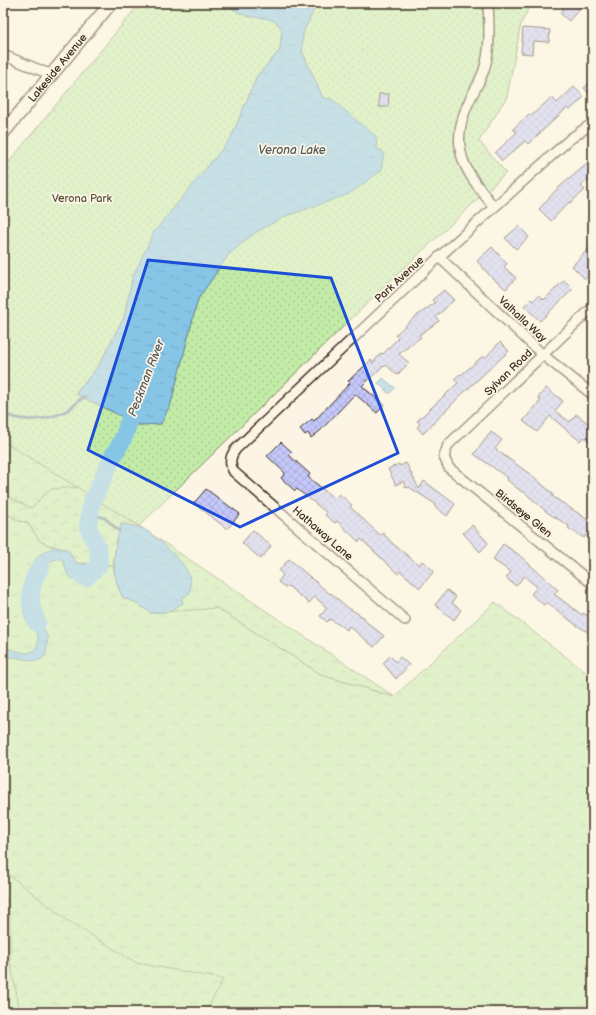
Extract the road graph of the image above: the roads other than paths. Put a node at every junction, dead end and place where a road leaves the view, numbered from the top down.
1 (112, 3) edge
2 (488, 3) edge
3 (3, 55) edge
4 (52, 75) junction
5 (593, 123) edge
6 (3, 133) edge
7 (494, 207) junction
8 (439, 257) junction
9 (593, 307) edge
10 (543, 355) junction
11 (593, 395) edge
12 (444, 457) joint
13 (230, 461) joint
14 (593, 584) edge
15 (405, 620) dead end

1 - 4 main road, Lakeside Avenue
2 - 7 street
3 - 4 street
4 - 6 main road, Lakeside Avenue
5 - 7 street, Park Avenue
7 - 8 street, Park Avenue
8 - 10 street, Valhalla Way
8 - 13 street, Park Avenue
9 - 10 street, Sylvan Road
10 - 11 street, Valhalla Way
10 - 12 street, Sylvan Road
12 - 14 street, Birdseye Glen
13 - 15 street, Hathaway Lane

